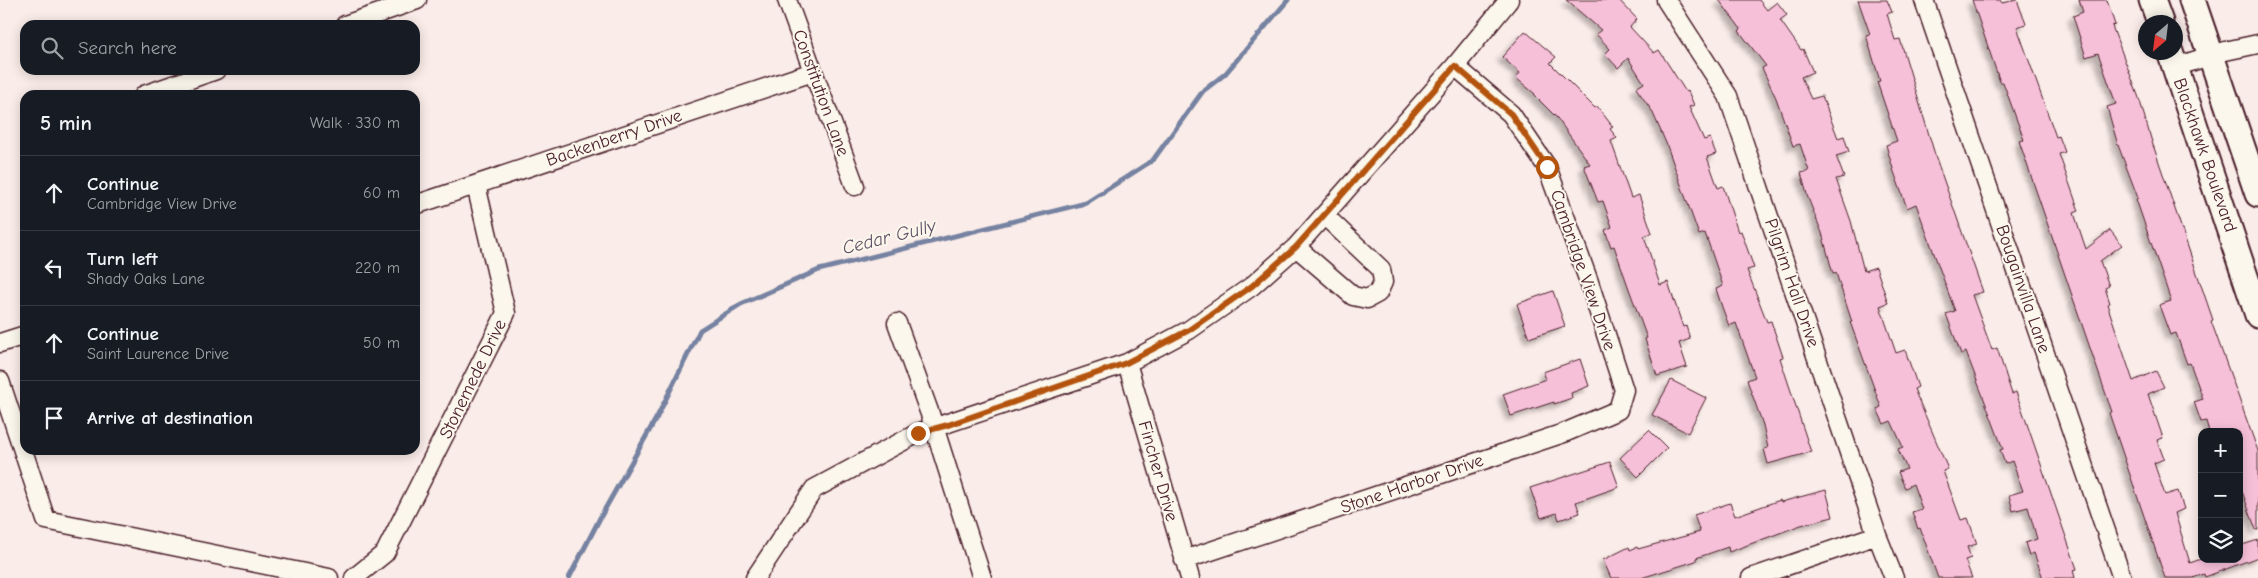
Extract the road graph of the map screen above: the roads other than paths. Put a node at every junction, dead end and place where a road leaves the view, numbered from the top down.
1 (417, 0) edge
2 (787, 0) edge
3 (1509, 0) edge
4 (1666, 0) edge
5 (1924, 0) edge
6 (2152, 0) edge
7 (2192, 0) edge
8 (2157, 15) edge
9 (359, 20) edge
10 (2258, 44) edge
11 (2212, 56) junction
12 (2183, 59) edge
13 (2172, 60) edge
14 (1455, 66) junction
15 (813, 72) junction
16 (201, 75) edge
17 (158, 90) edge
18 (476, 185) junction
19 (855, 186) dead end
20 (2258, 194) edge
21 (420, 203) edge
22 (1324, 215) junction
23 (1296, 247) junction
24 (2258, 315) edge
25 (897, 323) dead end
26 (20, 337) edge
27 (0, 343) edge
28 (1126, 363) junction
29 (0, 381) edge
30 (1624, 390) joint
31 (934, 427) junction
32 (20, 441) edge
33 (24, 455) edge
34 (1877, 536) junction
35 (1184, 560) junction
36 (330, 578) edge
37 (354, 578) edge
38 (755, 578) edge
39 (982, 578) edge
40 (1190, 578) edge
41 (1751, 578) edge
42 (1894, 578) edge
43 (2122, 578) edge

1 - 9 street
2 - 15 street, Constitution Lane
3 - 14 street
4 - 34 street, Pilgrim Hall Drive
5 - 43 street, Bougainvilla Lane
6 - 8 main road
7 - 11 main road
10 - 11 street
11 - 12 street
11 - 20 main road
13 - 24 main road, Blackhawk Boulevard
14 - 22 street
14 - 30 street, Cambridge View Drive
15 - 18 street, Backenberry Drive
15 - 19 street, Constitution Lane
16 - 17 street
18 - 21 street, Backenberry Drive
18 - 37 street, Stonemede Drive
22 - 23 street
22 - 23 street
23 - 28 street
25 - 31 street
26 - 27 street
28 - 31 street
28 - 35 street, Fincher Drive
29 - 32 street
30 - 35 street, Stone Harbor Drive
31 - 38 street
31 - 39 street
33 - 36 street
34 - 41 street
34 - 42 street, Pilgrim Hall Drive
35 - 40 street, Fincher Drive

